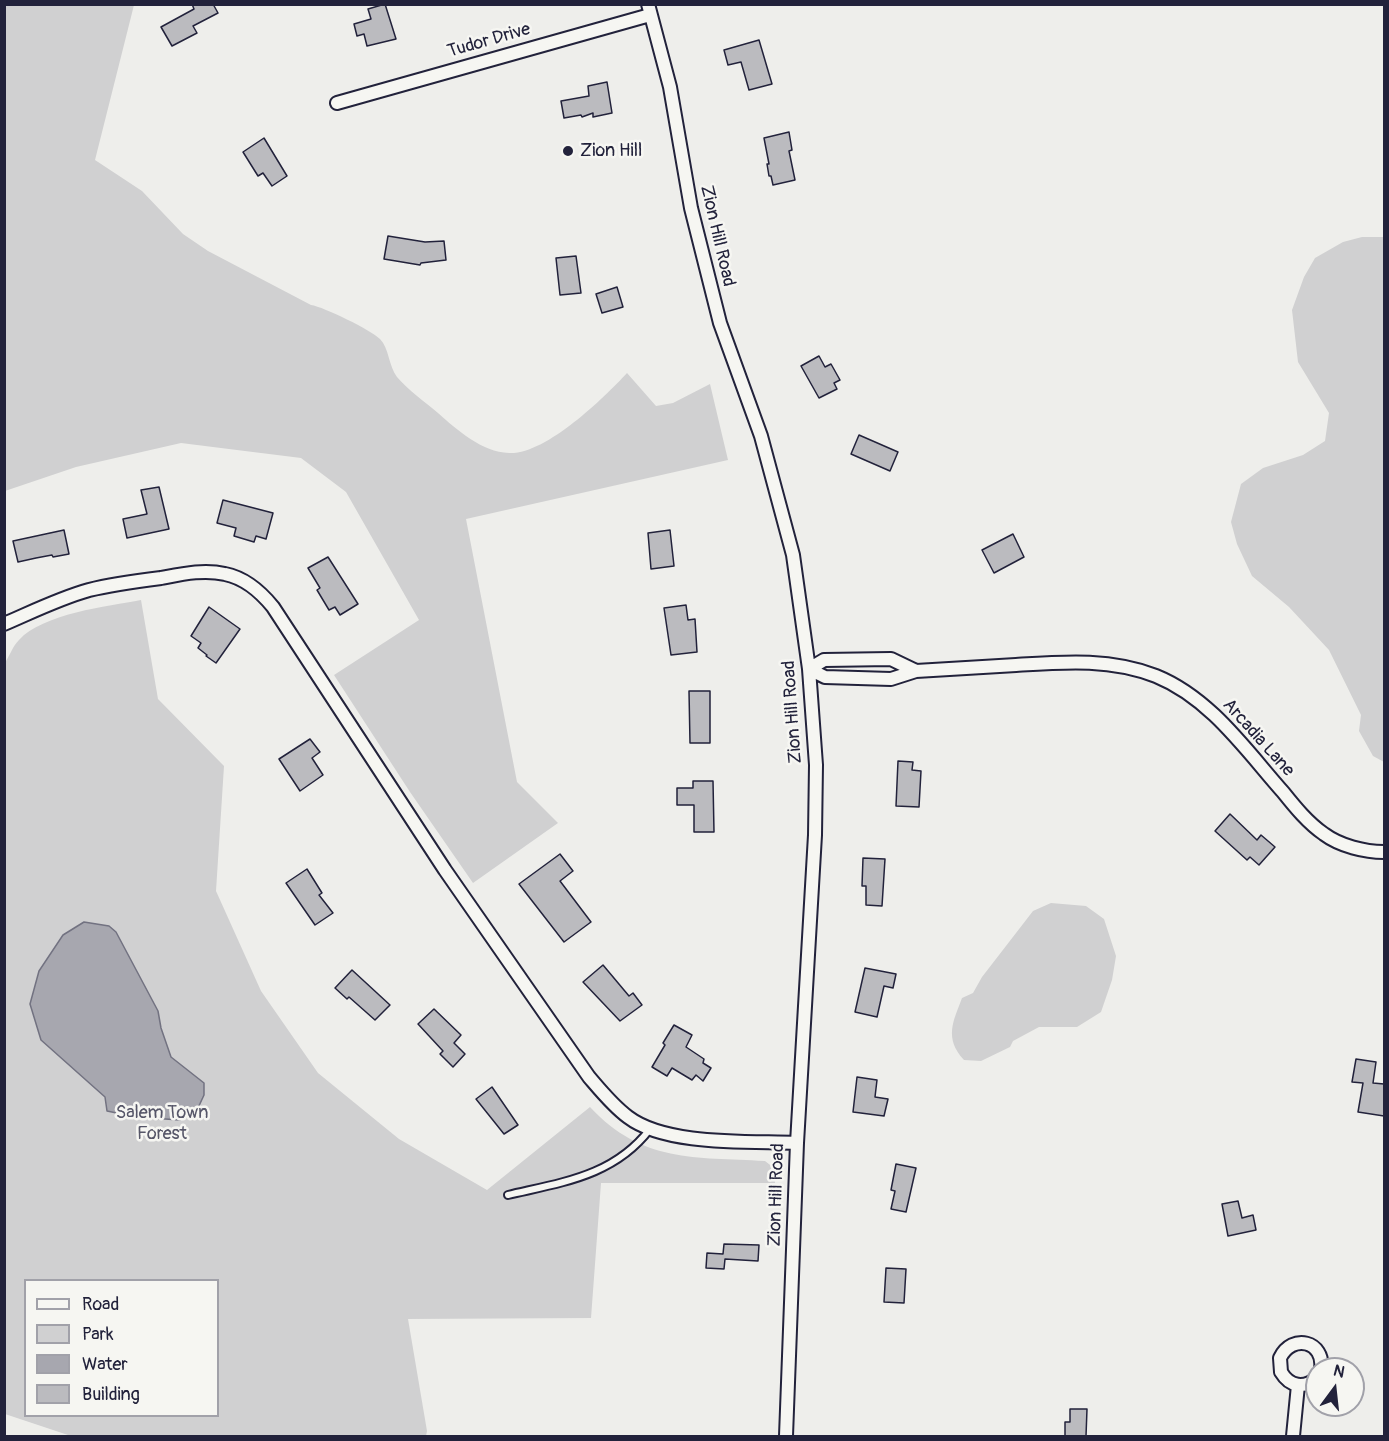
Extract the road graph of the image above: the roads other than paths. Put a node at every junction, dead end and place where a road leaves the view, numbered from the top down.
1 (649, 10) edge
2 (337, 103) dead end
3 (4, 624) edge
4 (809, 669) junction
5 (916, 671) junction
6 (1384, 852) edge
7 (650, 1129) junction
8 (797, 1143) junction
9 (508, 1195) dead end
10 (1320, 1357) edge
11 (1298, 1385) junction
12 (1305, 1385) edge
13 (786, 1437) edge
14 (1293, 1437) edge

1 - 2 street, Tudor Drive
1 - 4 street, Zion Hill Road
3 - 7 street
4 - 5 street, Arcadia Lane
4 - 5 street, Arcadia Lane
4 - 8 street, Zion Hill Road
5 - 6 street, Arcadia Lane
7 - 8 street
7 - 9 lane
8 - 13 street, Zion Hill Road
10 - 11 street
11 - 12 street
11 - 14 street

